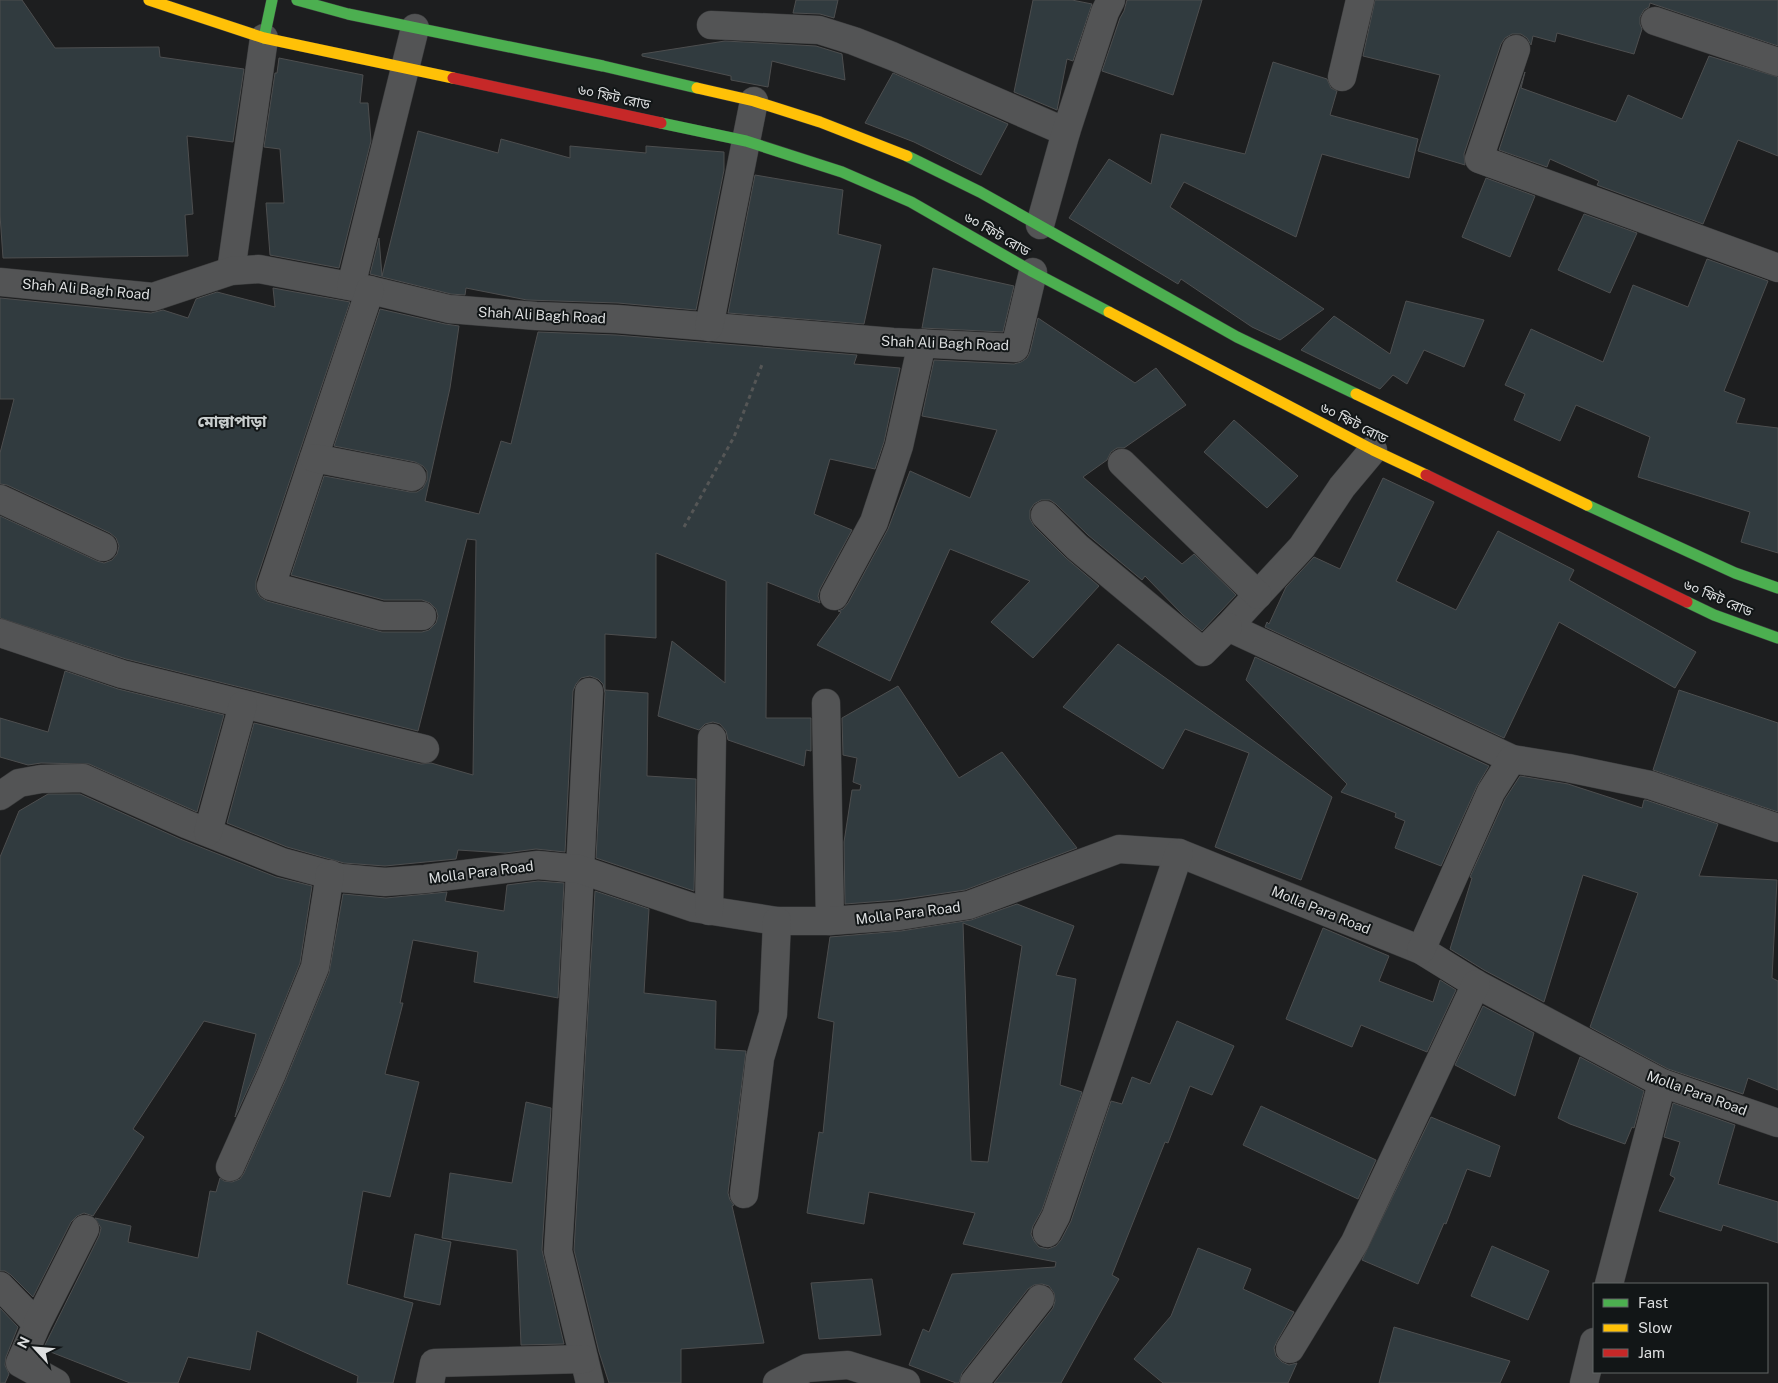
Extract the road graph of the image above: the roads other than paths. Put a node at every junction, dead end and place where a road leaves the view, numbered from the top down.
1 (148, 0) edge
2 (272, 0) edge
3 (297, 0) edge
4 (1111, 0) edge
5 (1360, 0) edge
6 (1655, 20) dead end
7 (711, 25) dead end
8 (415, 28) junction
9 (264, 38) junction
10 (1516, 50) dead end
11 (1778, 62) edge
12 (405, 69) junction
13 (1342, 77) dead end
14 (754, 101) junction
15 (1066, 132) junction
16 (746, 141) junction
17 (1040, 225) junction
18 (1778, 268) edge
19 (230, 271) junction
20 (1033, 272) junction
21 (0, 282) edge
22 (360, 288) junction
23 (709, 327) junction
24 (922, 343) junction
25 (1373, 450) junction
26 (314, 458) junction
27 (1122, 463) dead end
28 (412, 477) dead end
29 (0, 499) edge
30 (1045, 514) dead end
31 (103, 547) dead end
32 (1778, 588) edge
33 (1258, 595) junction
34 (834, 596) dead end
35 (422, 616) dead end
36 (1228, 628) junction
37 (0, 633) edge
38 (1778, 638) edge
39 (589, 692) dead end
40 (826, 704) dead end
41 (243, 705) junction
42 (712, 738) dead end
43 (425, 749) dead end
44 (1512, 759) junction
45 (0, 796) edge
46 (1778, 828) edge
47 (208, 832) junction
48 (1179, 853) junction
49 (579, 869) junction
50 (330, 874) junction
51 (709, 911) junction
52 (777, 921) junction
53 (830, 921) junction
54 (1421, 950) junction
55 (1476, 984) junction
56 (1662, 1083) junction
57 (1778, 1122) edge
58 (230, 1167) dead end
59 (744, 1194) dead end
60 (85, 1229) dead end
61 (1047, 1233) dead end
62 (1609, 1283) edge
63 (0, 1286) edge
64 (1040, 1299) dead end
65 (37, 1324) junction
66 (1593, 1346) edge
67 (1290, 1350) dead end
68 (587, 1371) edge
69 (14, 1373) edge
70 (56, 1383) edge
71 (430, 1383) edge
72 (777, 1383) edge
73 (906, 1383) edge
74 (974, 1383) edge
75 (1584, 1383) edge

1 - 9 street, ৬০ ফিট রোড
2 - 9 street
3 - 8 street, ৬০ ফিট রোড
4 - 15 street
5 - 13 street
6 - 11 street
7 - 15 street
8 - 12 street
8 - 14 street, ৬০ ফিট রোড
9 - 12 street, ৬০ ফিট রোড
9 - 19 street
10 - 18 street
12 - 16 street, ৬০ ফিট রোড
12 - 22 street
14 - 16 street
14 - 17 street, ৬০ ফিট রোড
15 - 17 street
16 - 20 street, ৬০ ফিট রোড
16 - 23 street
17 - 32 street, ৬০ ফিট রোড
19 - 21 street, Shah Ali Bagh Road
19 - 22 street, Shah Ali Bagh Road
20 - 24 street, Shah Ali Bagh Road
20 - 25 street, ৬০ ফিট রোড
22 - 23 street, Shah Ali Bagh Road
22 - 26 street
23 - 24 street, Shah Ali Bagh Road
24 - 34 street
25 - 33 street
25 - 38 street, ৬০ ফিট রোড
26 - 28 street
26 - 35 street
27 - 33 street
29 - 31 street
30 - 36 street
33 - 36 street
36 - 44 street
37 - 41 street
39 - 49 street
40 - 53 street
41 - 43 street
41 - 47 street
42 - 51 street
44 - 46 street
44 - 54 street
45 - 47 street, Molla Para Road
47 - 50 street, Molla Para Road
48 - 53 street, Molla Para Road
48 - 54 street, Molla Para Road
48 - 61 street
49 - 50 street, Molla Para Road
49 - 51 street, Molla Para Road
49 - 68 street
50 - 58 street
51 - 52 street, Molla Para Road
52 - 53 street, Molla Para Road
52 - 59 street
54 - 55 street, Molla Para Road
55 - 56 street, Molla Para Road
55 - 67 street
56 - 57 street, Molla Para Road
56 - 62 street
60 - 65 street
63 - 65 street
64 - 74 street
65 - 69 street
66 - 75 street
68 - 71 street
69 - 70 street
72 - 73 street

